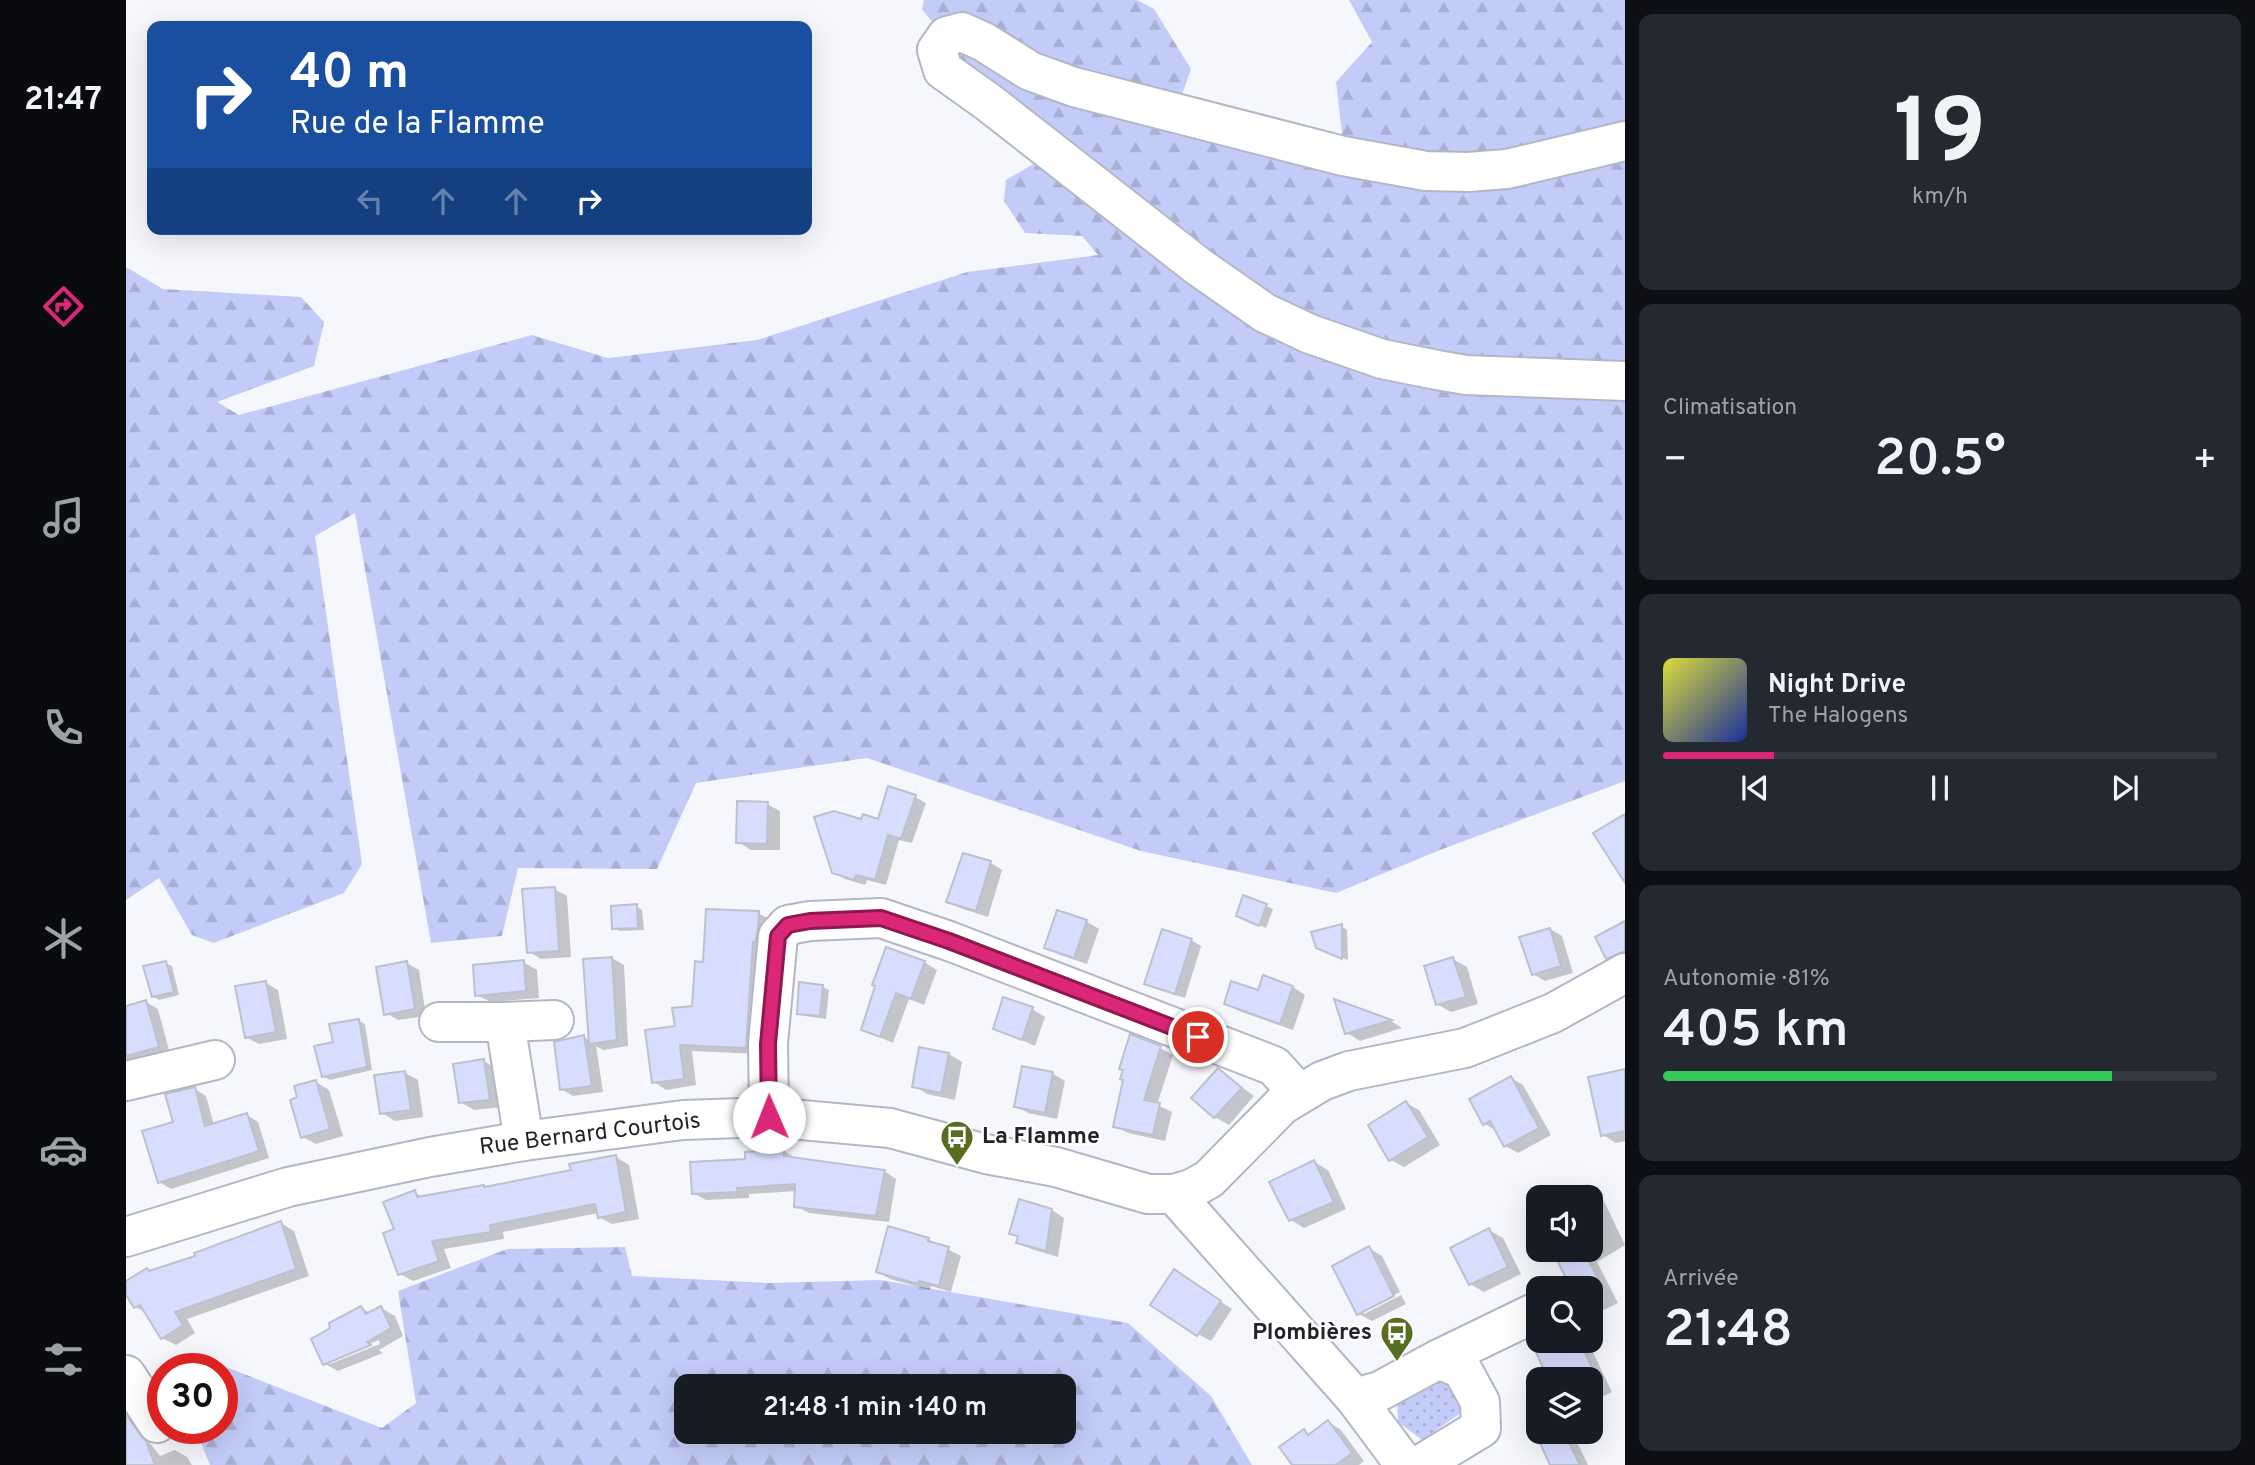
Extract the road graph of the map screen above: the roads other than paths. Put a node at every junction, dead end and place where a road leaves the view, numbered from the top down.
1 (1625, 141) edge
2 (1625, 381) edge
3 (1625, 973) edge
4 (554, 1020) dead end
5 (439, 1022) dead end
6 (505, 1022) junction
7 (215, 1060) dead end
8 (126, 1081) edge
9 (1299, 1094) junction
10 (769, 1117) junction
11 (524, 1141) junction
12 (1174, 1194) junction
13 (128, 1226) edge
14 (1526, 1317) edge
15 (1439, 1359) junction
16 (126, 1375) edge
17 (1355, 1398) junction
18 (147, 1408) edge
19 (1405, 1465) edge
20 (1420, 1465) edge

1 - 2 street
3 - 9 street, Rue Bernard Courtois
4 - 6 street
5 - 6 street
6 - 11 street
7 - 8 street
9 - 10 street
9 - 12 street, Rue Bernard Courtois
10 - 11 street, Rue Bernard Courtois
10 - 12 street, Rue Bernard Courtois
11 - 13 street, Rue Bernard Courtois
12 - 17 street
14 - 15 street
15 - 17 street
15 - 20 street
16 - 18 street
17 - 19 street

